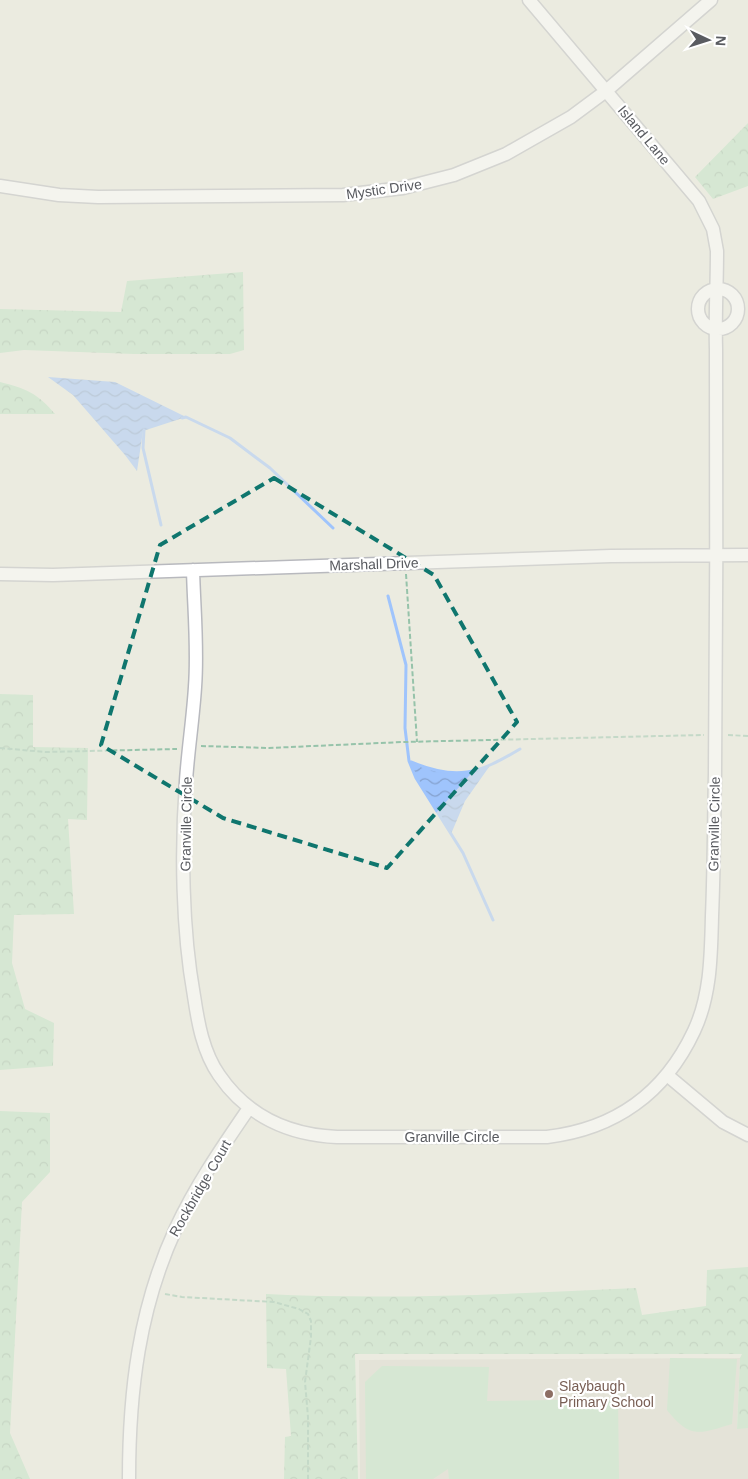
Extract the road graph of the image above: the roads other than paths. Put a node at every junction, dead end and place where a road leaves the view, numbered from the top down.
1 (529, 0) edge
2 (711, 0) edge
3 (606, 91) junction
4 (0, 186) edge
5 (718, 289) junction
6 (716, 329) junction
7 (717, 554) junction
8 (748, 555) edge
9 (194, 570) junction
10 (0, 574) edge
11 (667, 1075) junction
12 (249, 1108) junction
13 (748, 1134) edge
14 (129, 1479) edge

1 - 3 street, Island Lane
2 - 3 street, Mystic Drive
3 - 4 street, Mystic Drive
3 - 5 street, Island Lane
5 - 6 street, Island Lane
5 - 6 street
5 - 6 street
6 - 7 street, Island Lane
7 - 8 street, Marshall Drive
7 - 9 street, Marshall Drive
7 - 11 street, Granville Circle
9 - 10 street, Marshall Drive
9 - 12 street, Granville Circle
11 - 12 street, Granville Circle
11 - 13 street
12 - 14 street, Rockbridge Court

